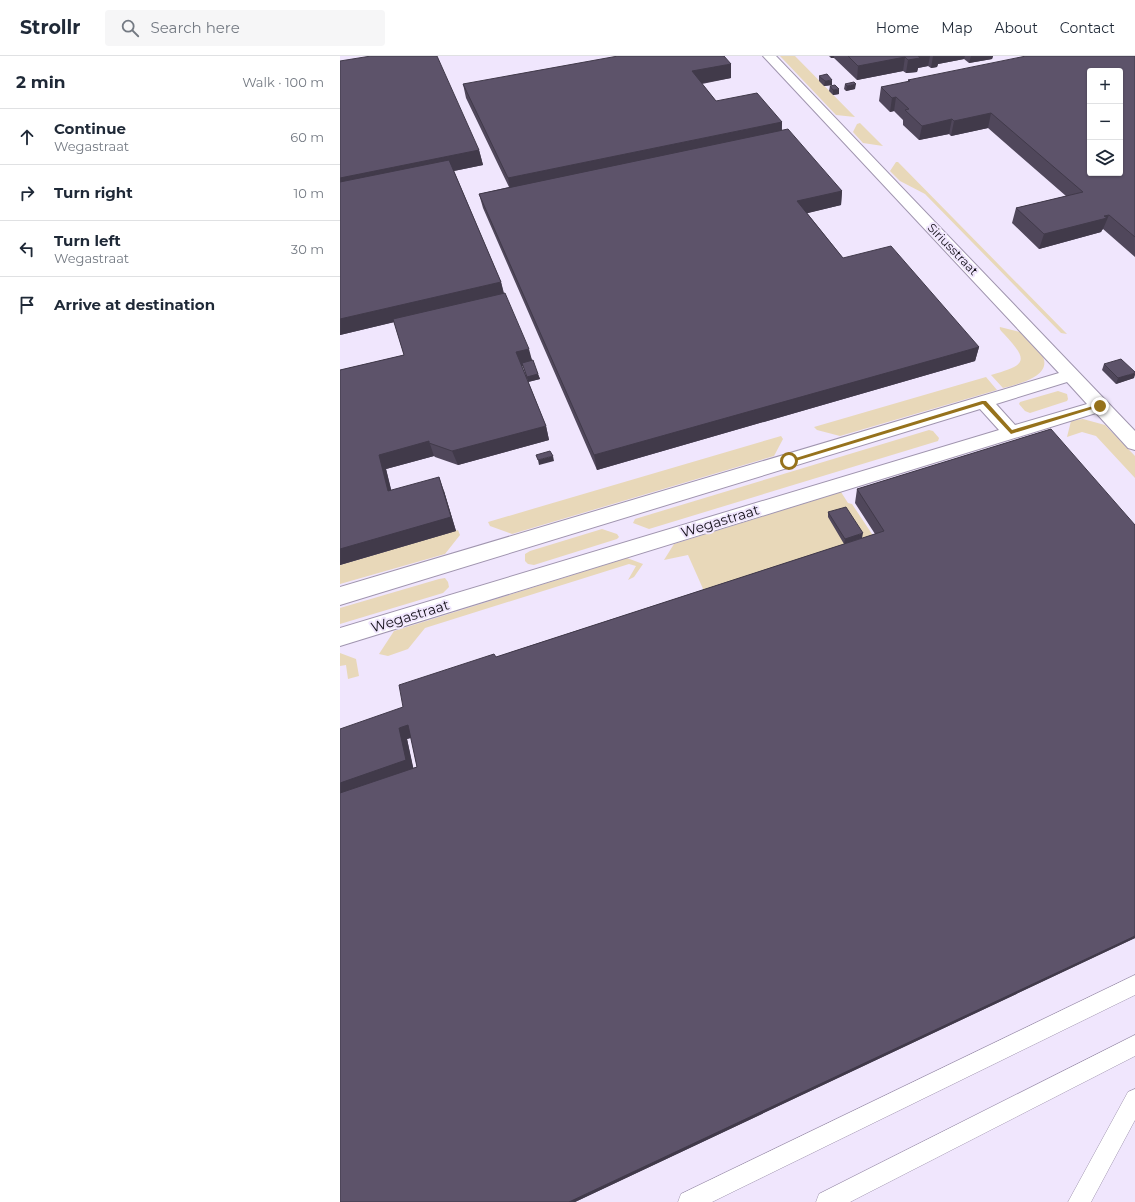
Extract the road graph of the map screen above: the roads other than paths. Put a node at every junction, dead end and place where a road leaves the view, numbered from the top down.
1 (769, 56) edge
2 (1072, 375) junction
3 (984, 402) junction
4 (1100, 406) junction
5 (1011, 432) junction
6 (1135, 443) edge
7 (340, 596) edge
8 (340, 637) edge
9 (1135, 985) edge
10 (1135, 1044) edge
11 (1135, 1099) edge
12 (689, 1202) edge
13 (827, 1202) edge
14 (1079, 1202) edge

1 - 2 street, Siriusstraat
2 - 3 street
2 - 4 street, Siriusstraat
3 - 5 street
3 - 7 street
4 - 5 street, Wegastraat
4 - 6 street, Siriusstraat
5 - 8 street, Wegastraat
9 - 12 lane
10 - 13 lane
11 - 14 lane

